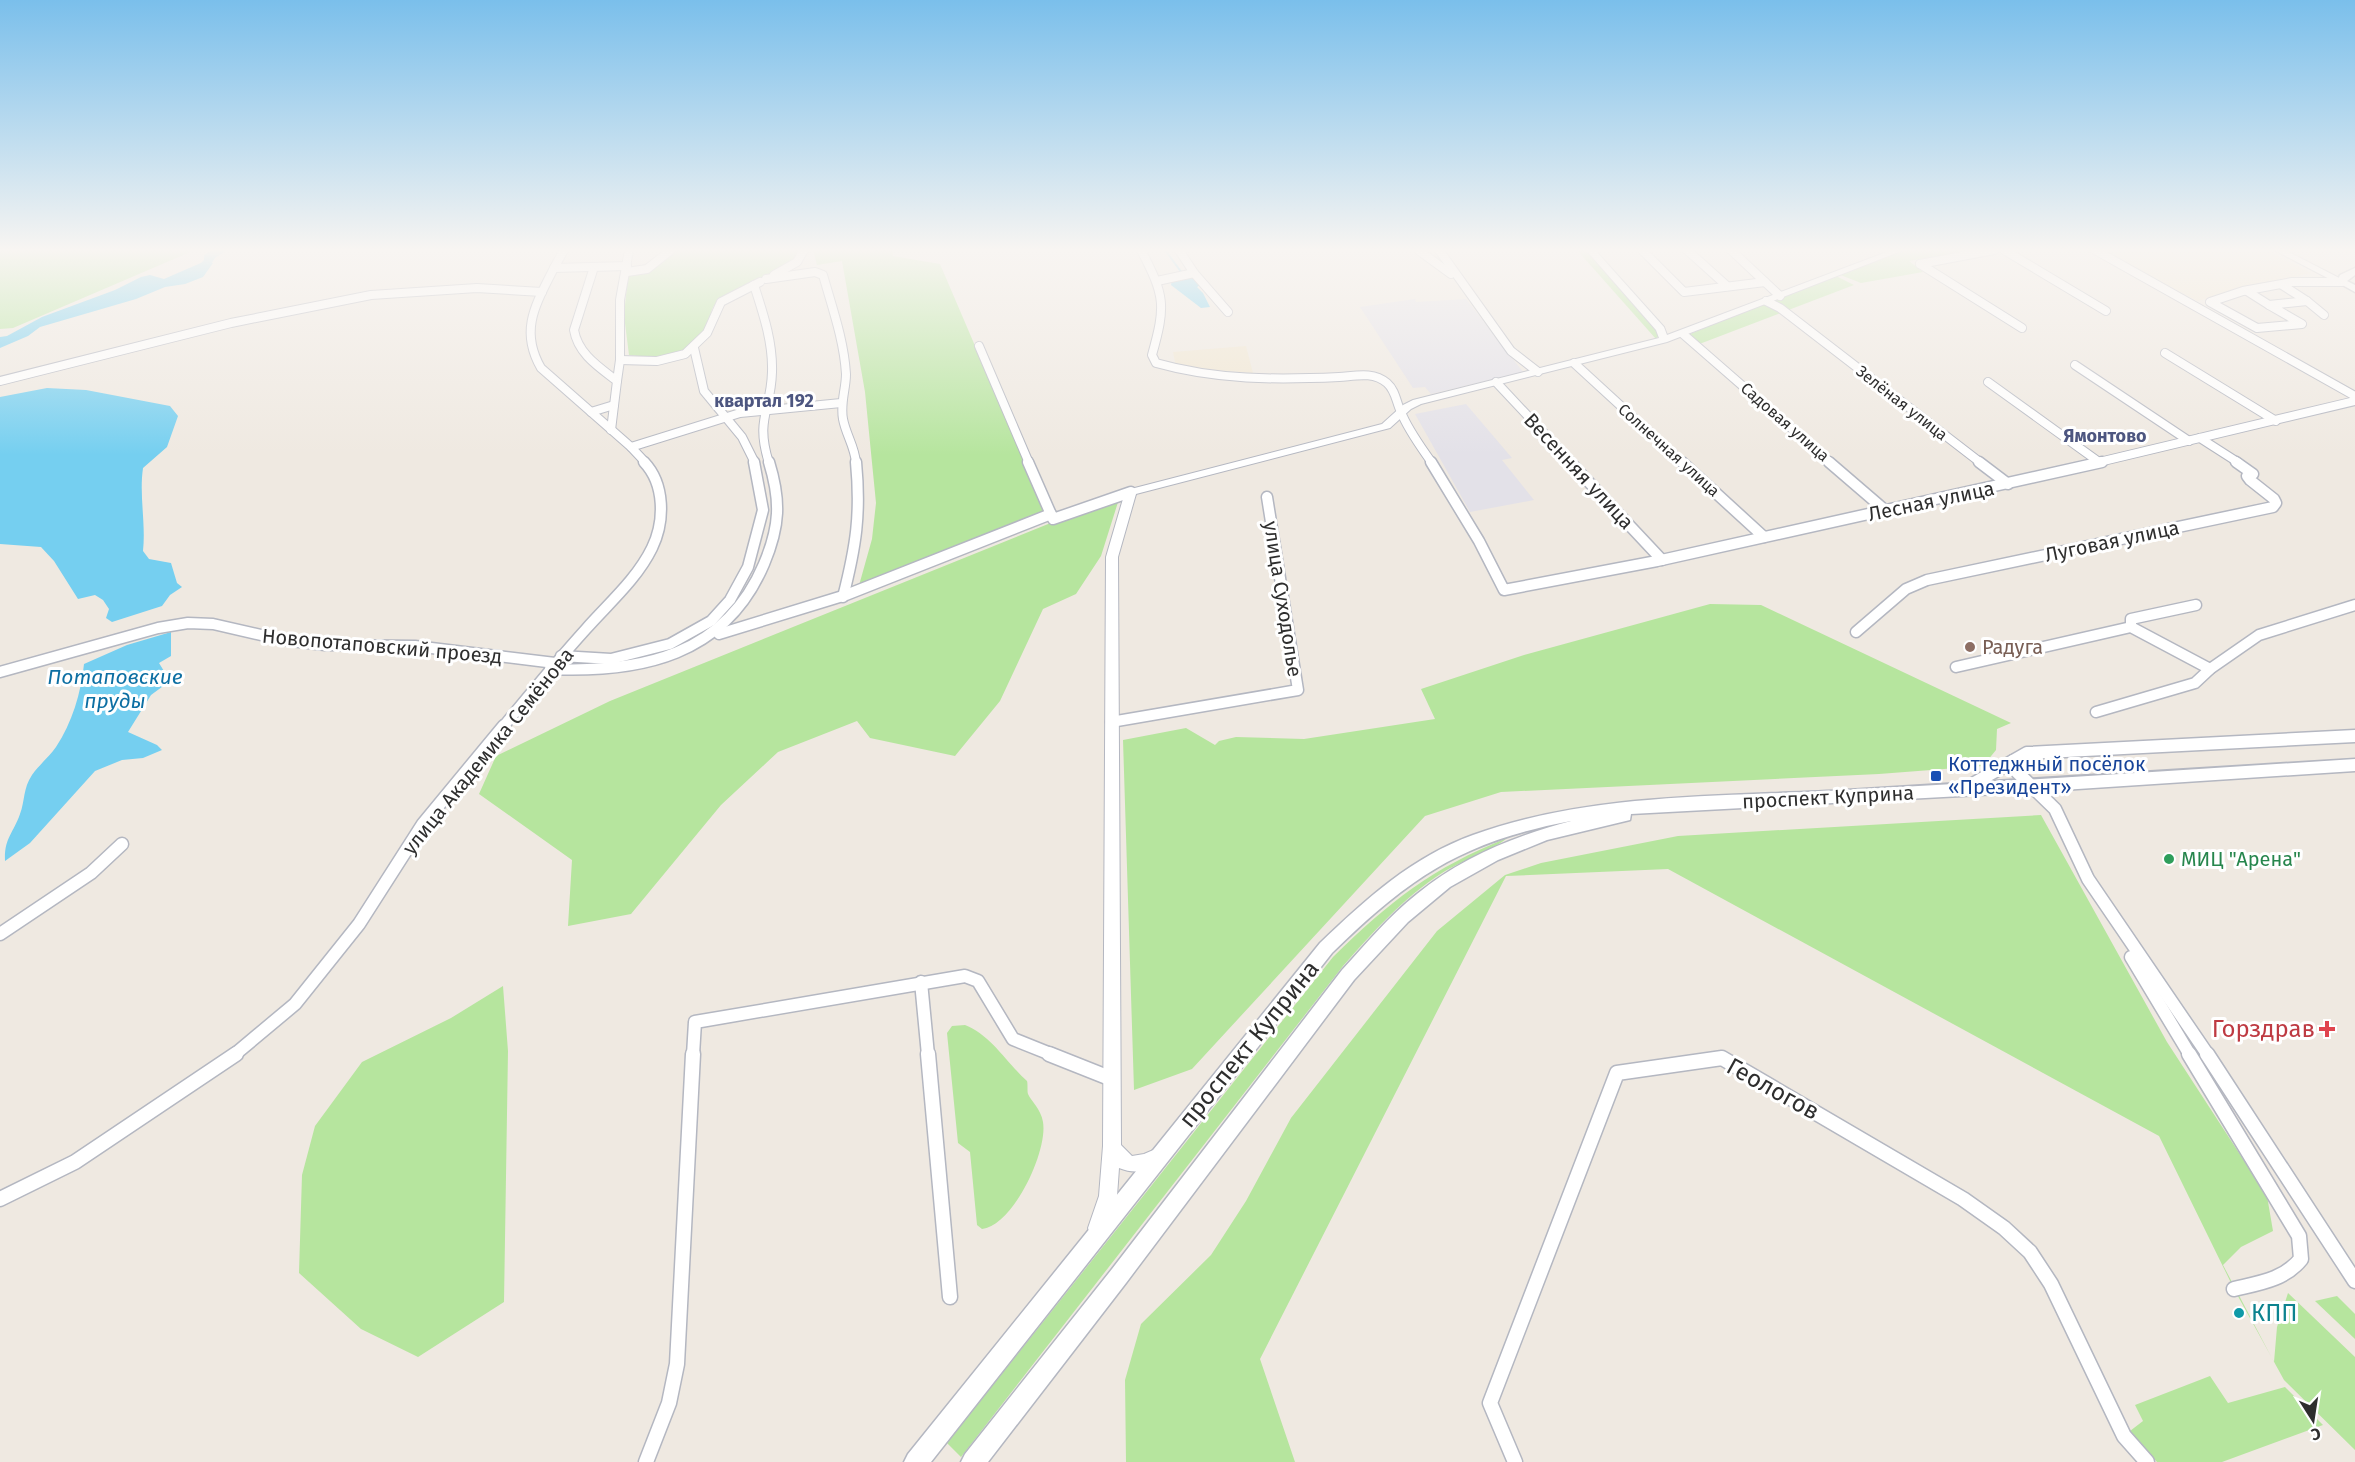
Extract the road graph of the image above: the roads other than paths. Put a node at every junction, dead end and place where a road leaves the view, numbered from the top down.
1 (255, 318) edge
2 (530, 318) edge
3 (575, 318) edge
4 (621, 318) edge
5 (716, 318) edge
6 (761, 318) edge
7 (834, 318) edge
8 (1162, 318) edge
9 (1487, 318) edge
10 (1649, 318) edge
11 (1723, 318) edge
12 (1793, 318) edge
13 (2006, 318) edge
14 (2216, 318) edge
15 (2239, 318) edge
16 (2292, 318) edge
17 (2022, 328) dead end
18 (1684, 333) junction
19 (1663, 334) junction
20 (979, 346) dead end
21 (694, 348) junction
22 (2165, 353) dead end
23 (620, 360) junction
24 (1574, 363) junction
25 (2075, 366) dead end
26 (1538, 372) junction
27 (0, 381) edge
28 (616, 381) junction
29 (1496, 382) junction
30 (1988, 382) dead end
31 (1395, 394) junction
32 (2355, 396) edge
33 (2355, 401) edge
34 (1417, 402) junction
35 (842, 403) junction
36 (614, 405) junction
37 (762, 409) junction
38 (591, 412) junction
39 (1401, 413) junction
40 (727, 417) junction
41 (2276, 421) junction
42 (611, 430) junction
43 (2200, 438) junction
44 (2189, 441) junction
45 (631, 447) junction
46 (2099, 462) junction
47 (2008, 484) junction
48 (1131, 492) junction
49 (1268, 497) dead end
50 (1886, 511) junction
51 (1051, 514) junction
52 (1764, 537) junction
53 (1662, 560) junction
54 (843, 597) junction
55 (2196, 605) dead end
56 (2355, 605) edge
57 (2132, 627) junction
58 (1856, 632) dead end
59 (710, 637) junction
60 (556, 663) junction
61 (1956, 667) dead end
62 (2210, 669) junction
63 (0, 672) edge
64 (2096, 712) dead end
65 (1111, 722) junction
66 (2355, 735) edge
67 (2013, 760) junction
68 (2355, 765) edge
69 (2031, 786) junction
70 (1964, 789) junction
71 (1696, 804) junction
72 (122, 844) dead end
73 (0, 934) edge
74 (2140, 957) junction
75 (921, 982) junction
76 (1112, 1079) junction
77 (1112, 1146) junction
78 (1160, 1154) junction
79 (0, 1199) edge
80 (1086, 1250) junction
81 (2355, 1281) edge
82 (2235, 1289) dead end
83 (950, 1297) dead end
84 (646, 1462) edge
85 (916, 1462) edge
86 (973, 1462) edge
87 (1515, 1462) edge
88 (2147, 1462) edge

1 - 27 street
2 - 38 street, улица Академика Семёнова
3 - 28 street
4 - 23 street
5 - 21 street
6 - 37 street
7 - 35 street
8 - 31 street
9 - 26 street
10 - 19 street
11 - 18 street
12 - 47 street, Зелёная улица
13 - 17 street
14 - 32 street
15 - 16 street
18 - 19 street
18 - 50 street, Садовая улица
19 - 24 street
20 - 51 street
21 - 23 street
21 - 40 street
22 - 41 street
23 - 28 street
24 - 26 street
24 - 52 street, Солнечная улица
25 - 44 street
26 - 29 street
28 - 36 street
29 - 34 street
29 - 53 street, Весенняя улица
30 - 46 street
31 - 34 street
31 - 39 street
33 - 41 street, Лесная улица
34 - 39 street
35 - 37 street
35 - 54 street
36 - 38 street
36 - 42 street
37 - 40 street
37 - 59 street
38 - 42 street, улица Академика Семёнова
39 - 48 street
39 - 53 street, Лесная улица
40 - 45 street
40 - 60 street
41 - 43 street, Лесная улица
42 - 45 street, улица Академика Семёнова
43 - 44 street, Лесная улица
43 - 58 street, Луговая улица
44 - 46 street, Лесная улица
45 - 60 street, улица Академика Семёнова
46 - 47 street, Лесная улица
47 - 50 street, Лесная улица
48 - 51 street
48 - 65 street
49 - 65 street, улица Суходолье
50 - 52 street, Лесная улица
51 - 54 street
52 - 53 street, Лесная улица
54 - 59 street
55 - 57 street
56 - 62 street
57 - 61 street
57 - 62 street
59 - 60 street
60 - 63 street, Новопотаповский проезд
60 - 79 street, улица Академика Семёнова
62 - 64 street
65 - 76 street
66 - 67 street
67 - 69 street
67 - 70 street
68 - 69 main road, проспект Куприна
69 - 70 main road, проспект Куприна
69 - 74 street
70 - 71 main road, проспект Куприна
71 - 78 main road, проспект Куприна
71 - 86 main road, проспект Куприна
72 - 73 street
74 - 81 street
74 - 82 street
75 - 76 street
75 - 83 street
75 - 84 street
76 - 77 street
77 - 78 street
77 - 80 street
78 - 80 main road, проспект Куприна
80 - 85 main road, проспект Куприна
87 - 88 street, Геологов

